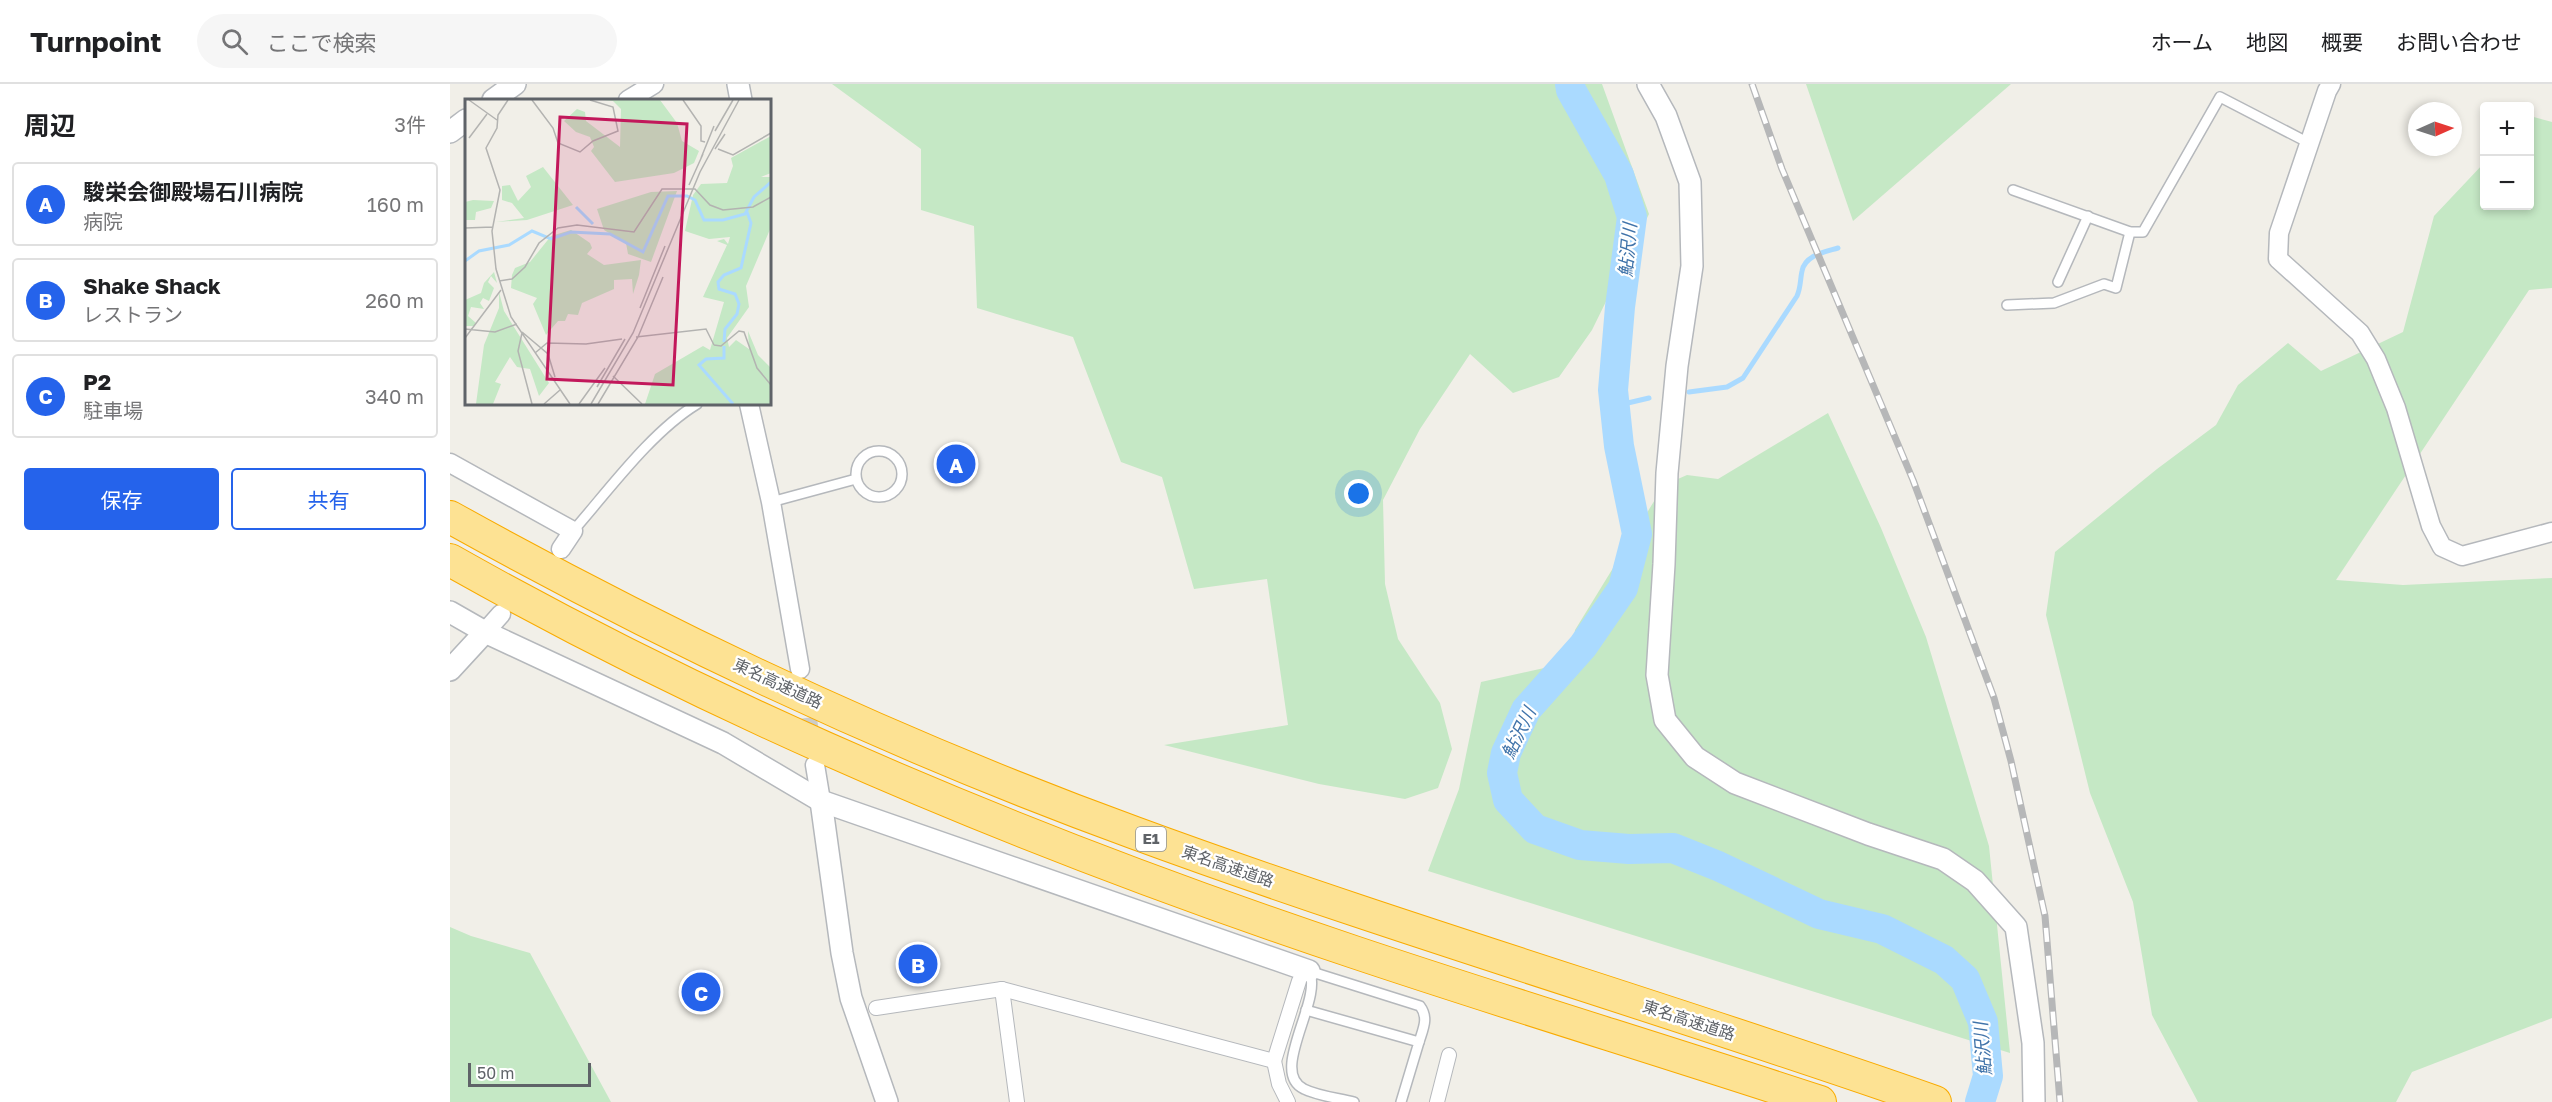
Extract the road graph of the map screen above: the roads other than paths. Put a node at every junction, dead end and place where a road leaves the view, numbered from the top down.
1 (515, 84) edge
2 (654, 84) edge
3 (738, 84) edge
4 (1648, 84) edge
5 (2331, 84) edge
6 (493, 99) edge
7 (630, 99) edge
8 (741, 99) edge
9 (465, 121) edge
10 (450, 132) edge
11 (2309, 143) junction
12 (2013, 190) dead end
13 (2088, 216) junction
14 (2130, 232) junction
15 (2058, 282) dead end
16 (2007, 304) dead end
17 (695, 405) edge
18 (749, 405) edge
19 (450, 463) edge
20 (856, 479) junction
21 (771, 502) junction
22 (450, 517) edge
23 (573, 531) junction
24 (2552, 532) edge
25 (561, 549) dead end
26 (450, 560) edge
27 (450, 612) edge
28 (501, 614) dead end
29 (485, 632) junction
30 (800, 669) tunnel mouth
31 (450, 670) edge
32 (815, 765) tunnel mouth
33 (821, 801) junction
34 (1304, 976) junction
35 (1002, 990) junction
36 (876, 1008) dead end
37 (1306, 1010) junction
38 (1419, 1042) junction
39 (1449, 1054) dead end
40 (1274, 1061) junction
41 (887, 1102) edge
42 (1017, 1102) edge
43 (1288, 1102) edge
44 (1354, 1102) edge
45 (1401, 1102) edge
46 (1437, 1102) edge
47 (1820, 1102) edge
48 (1935, 1102) edge
49 (2034, 1102) edge

1 - 6 street
2 - 7 street
3 - 8 street
4 - 49 street
5 - 11 street
9 - 10 street
11 - 14 lane
11 - 24 street
12 - 13 lane
13 - 14 lane
13 - 15 lane
14 - 16 lane
17 - 23 lane
18 - 21 street
19 - 23 street
20 - 20 lane
20 - 21 lane
21 - 30 street
22 - 48 highway, 東名高速道路 / E1
23 - 25 street
26 - 47 highway, E1
27 - 29 street
28 - 29 street
29 - 31 street
29 - 33 street
32 - 33 street
33 - 34 street
33 - 41 street
34 - 37 lane
34 - 38 lane
34 - 40 street
35 - 36 street
35 - 40 street
35 - 42 street
37 - 38 lane
37 - 44 lane
38 - 45 lane
39 - 46 street
40 - 43 street

